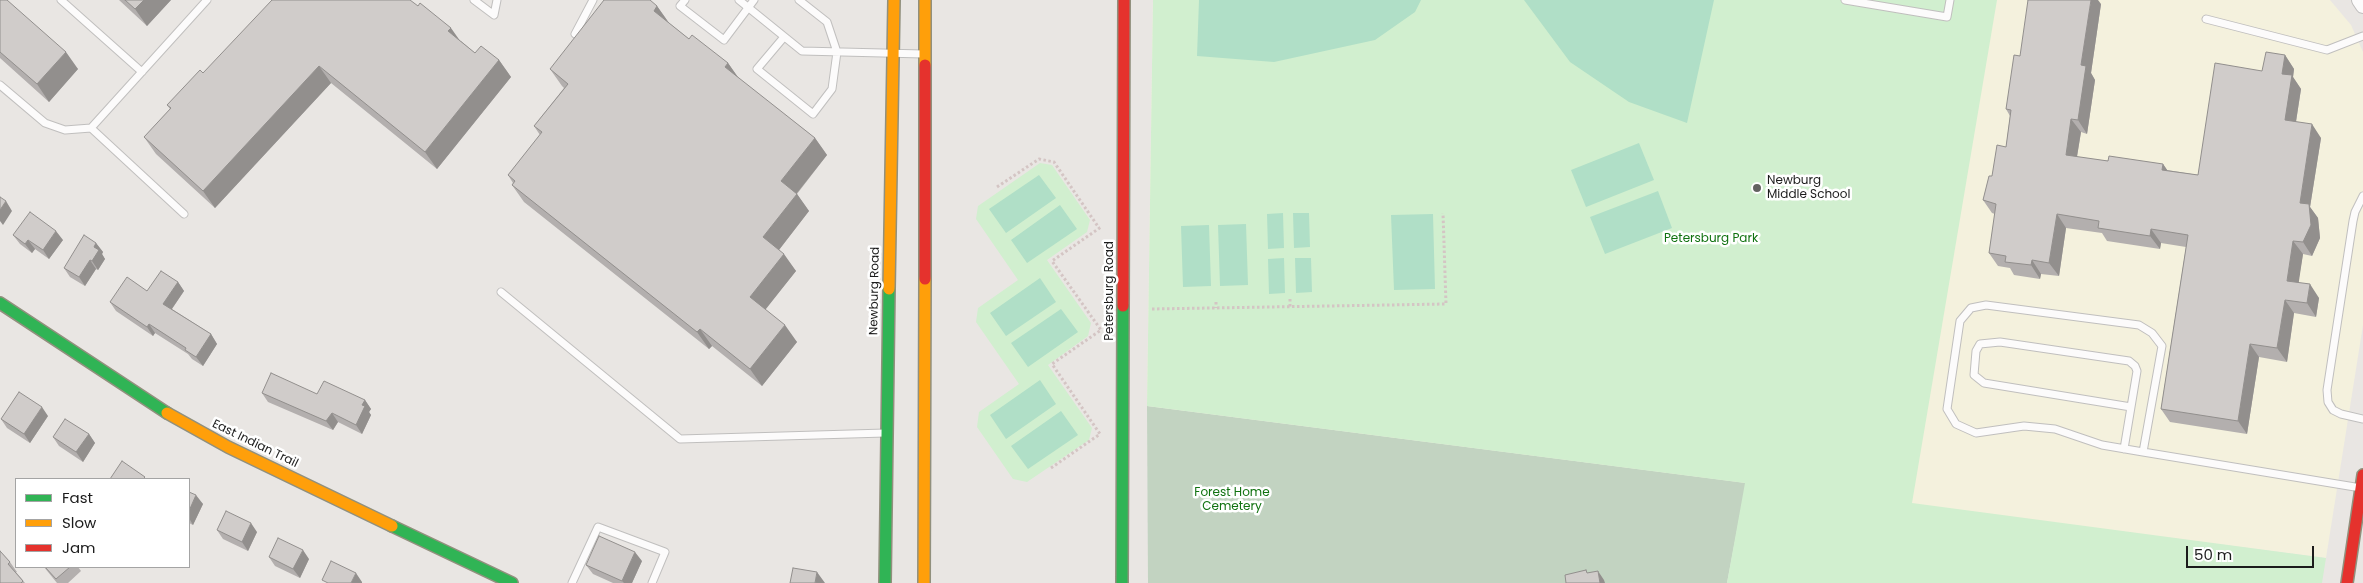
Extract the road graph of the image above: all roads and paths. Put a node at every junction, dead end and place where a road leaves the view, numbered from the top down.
1 (61, 0) edge
2 (207, 0) edge
3 (474, 0) edge
4 (497, 0) edge
5 (593, 0) edge
6 (685, 0) edge
7 (739, 0) edge
8 (754, 0) edge
9 (799, 0) edge
10 (894, 0) edge
11 (925, 0) edge
12 (1124, 0) edge
13 (1845, 0) edge
14 (1950, 0) edge
15 (2359, 0) edge
16 (1887, 3) edge
17 (2363, 6) edge
18 (748, 8) junction
19 (2206, 18) dead end
20 (575, 34) edge
21 (2363, 36) edge
22 (784, 37) junction
23 (836, 52) junction
24 (893, 54) junction
25 (924, 54) junction
26 (142, 72) junction
27 (0, 85) edge
28 (91, 128) junction
29 (997, 187) dead end
30 (2363, 196) edge
31 (1443, 213) dead end
32 (184, 214) dead end
33 (501, 292) dead end
34 (1290, 299) dead end
35 (1216, 302) dead end
36 (0, 303) edge
37 (1290, 307) junction
38 (1216, 308) junction
39 (1152, 309) dead end
40 (2130, 407) junction
41 (2363, 419) edge
42 (886, 433) junction
43 (2124, 449) junction
44 (2143, 452) junction
45 (1051, 468) dead end
46 (2363, 475) edge
47 (2361, 488) junction
48 (512, 583) edge
49 (574, 583) edge
50 (652, 583) edge
51 (885, 583) edge
52 (924, 583) edge
53 (1122, 583) edge
54 (2347, 583) edge

1 - 26 lane
2 - 26 lane
3 - 4 lane
5 - 20 lane
6 - 18 lane
7 - 18 lane
8 - 18 lane
9 - 23 lane
10 - 24 main road, Newburg Road
11 - 25 main road
12 - 53 main road, Petersburg Road
13 - 16 lane
14 - 16 lane
15 - 17 street
18 - 22 lane
19 - 21 lane
22 - 23 lane
22 - 23 lane
23 - 24 lane
24 - 25 lane
24 - 42 main road, Newburg Road
25 - 52 main road
26 - 28 lane
27 - 28 lane
28 - 32 lane
29 - 45 path
30 - 41 lane
31 - 37 path
33 - 42 lane
34 - 37 path
35 - 38 path
36 - 48 main road, East Indian Trail
37 - 38 path
38 - 39 path
40 - 40 lane
40 - 43 lane
42 - 51 main road, Newburg Road
43 - 44 lane
43 - 44 lane
44 - 47 lane
46 - 47 main road
47 - 54 main road
49 - 50 lane

